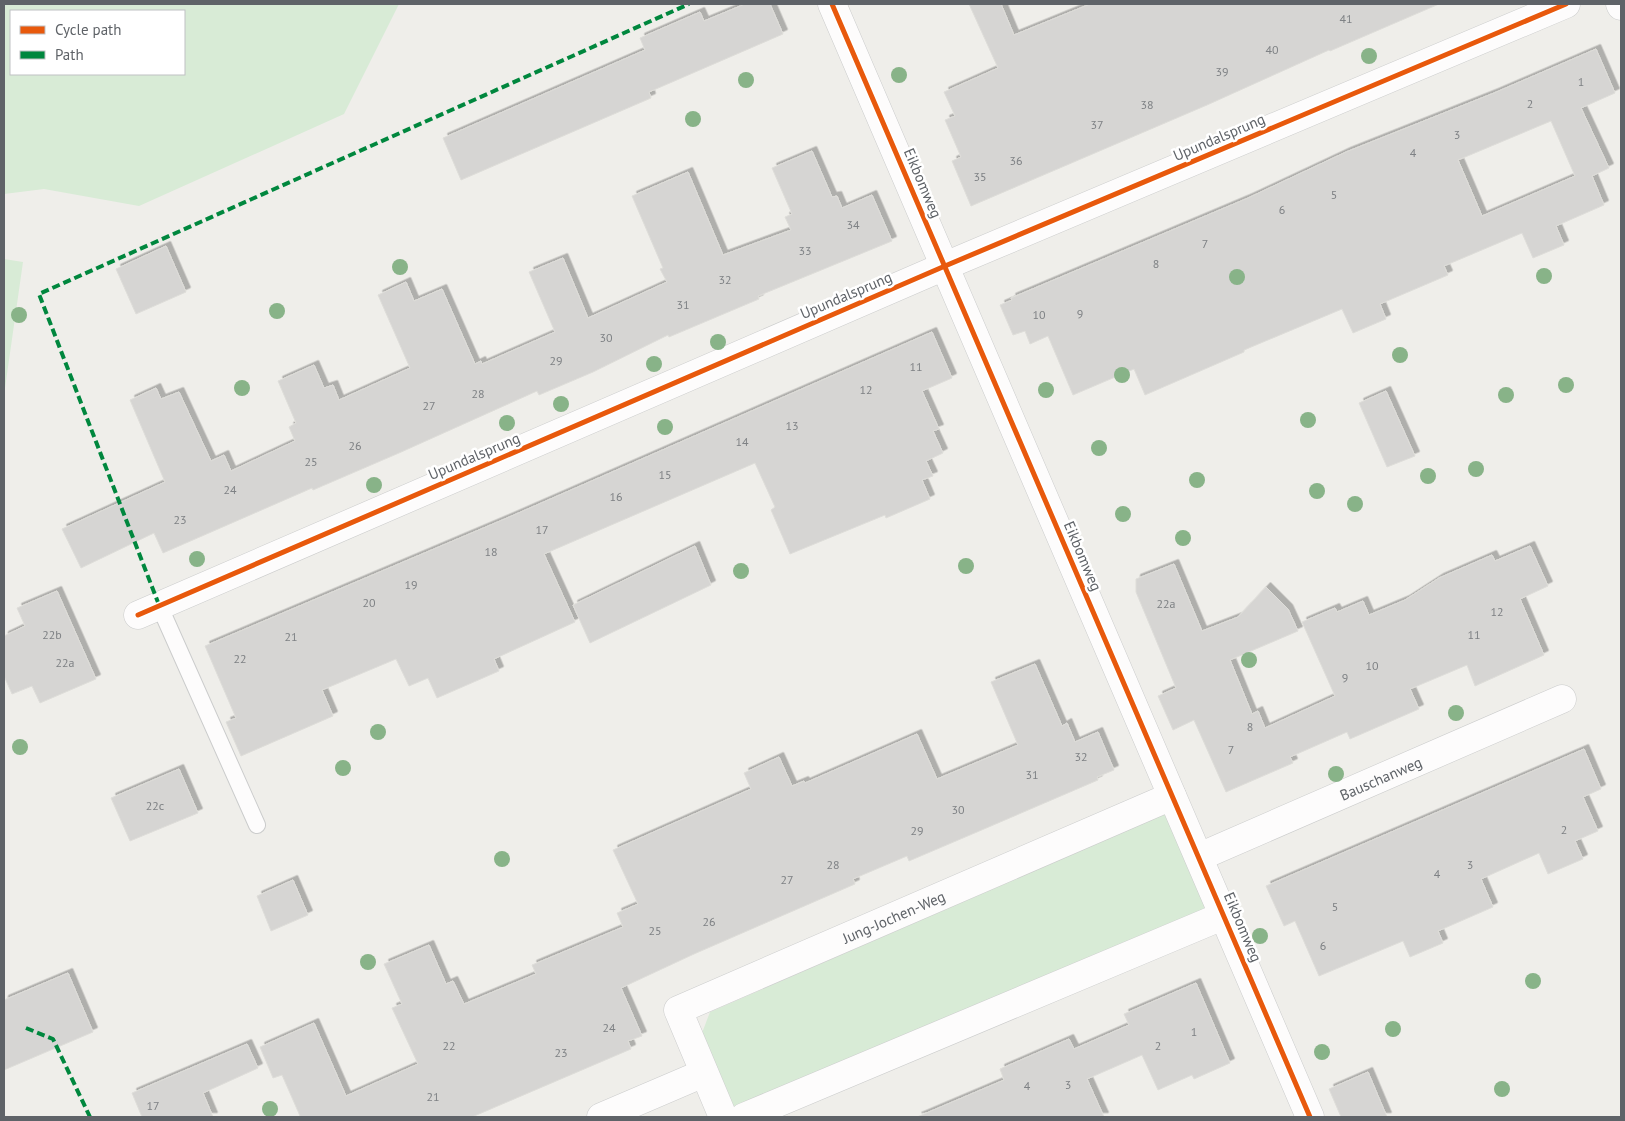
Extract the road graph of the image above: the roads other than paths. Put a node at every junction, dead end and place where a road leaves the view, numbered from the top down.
1 (832, 4) edge
2 (1566, 4) edge
3 (945, 266) junction
4 (149, 610) joint
5 (1562, 699) dead end
6 (1172, 796) junction
7 (257, 825) dead end
8 (1199, 857) junction
9 (1224, 915) junction
10 (704, 1073) junction
11 (601, 1117) edge
12 (723, 1117) edge
13 (744, 1117) edge
14 (1310, 1117) edge

1 - 3 street, Eikbomweg
2 - 3 street, Upundalsprung
3 - 4 street, Upundalsprung
3 - 6 street, Eikbomweg
4 - 7 lane
5 - 8 street, Bauschanweg
6 - 8 street, Eikbomweg
6 - 10 street, Jung-Jochen-Weg
8 - 9 street, Eikbomweg
9 - 13 street
9 - 14 street, Eikbomweg
10 - 11 street
10 - 12 street, Jung-Jochen-Weg

